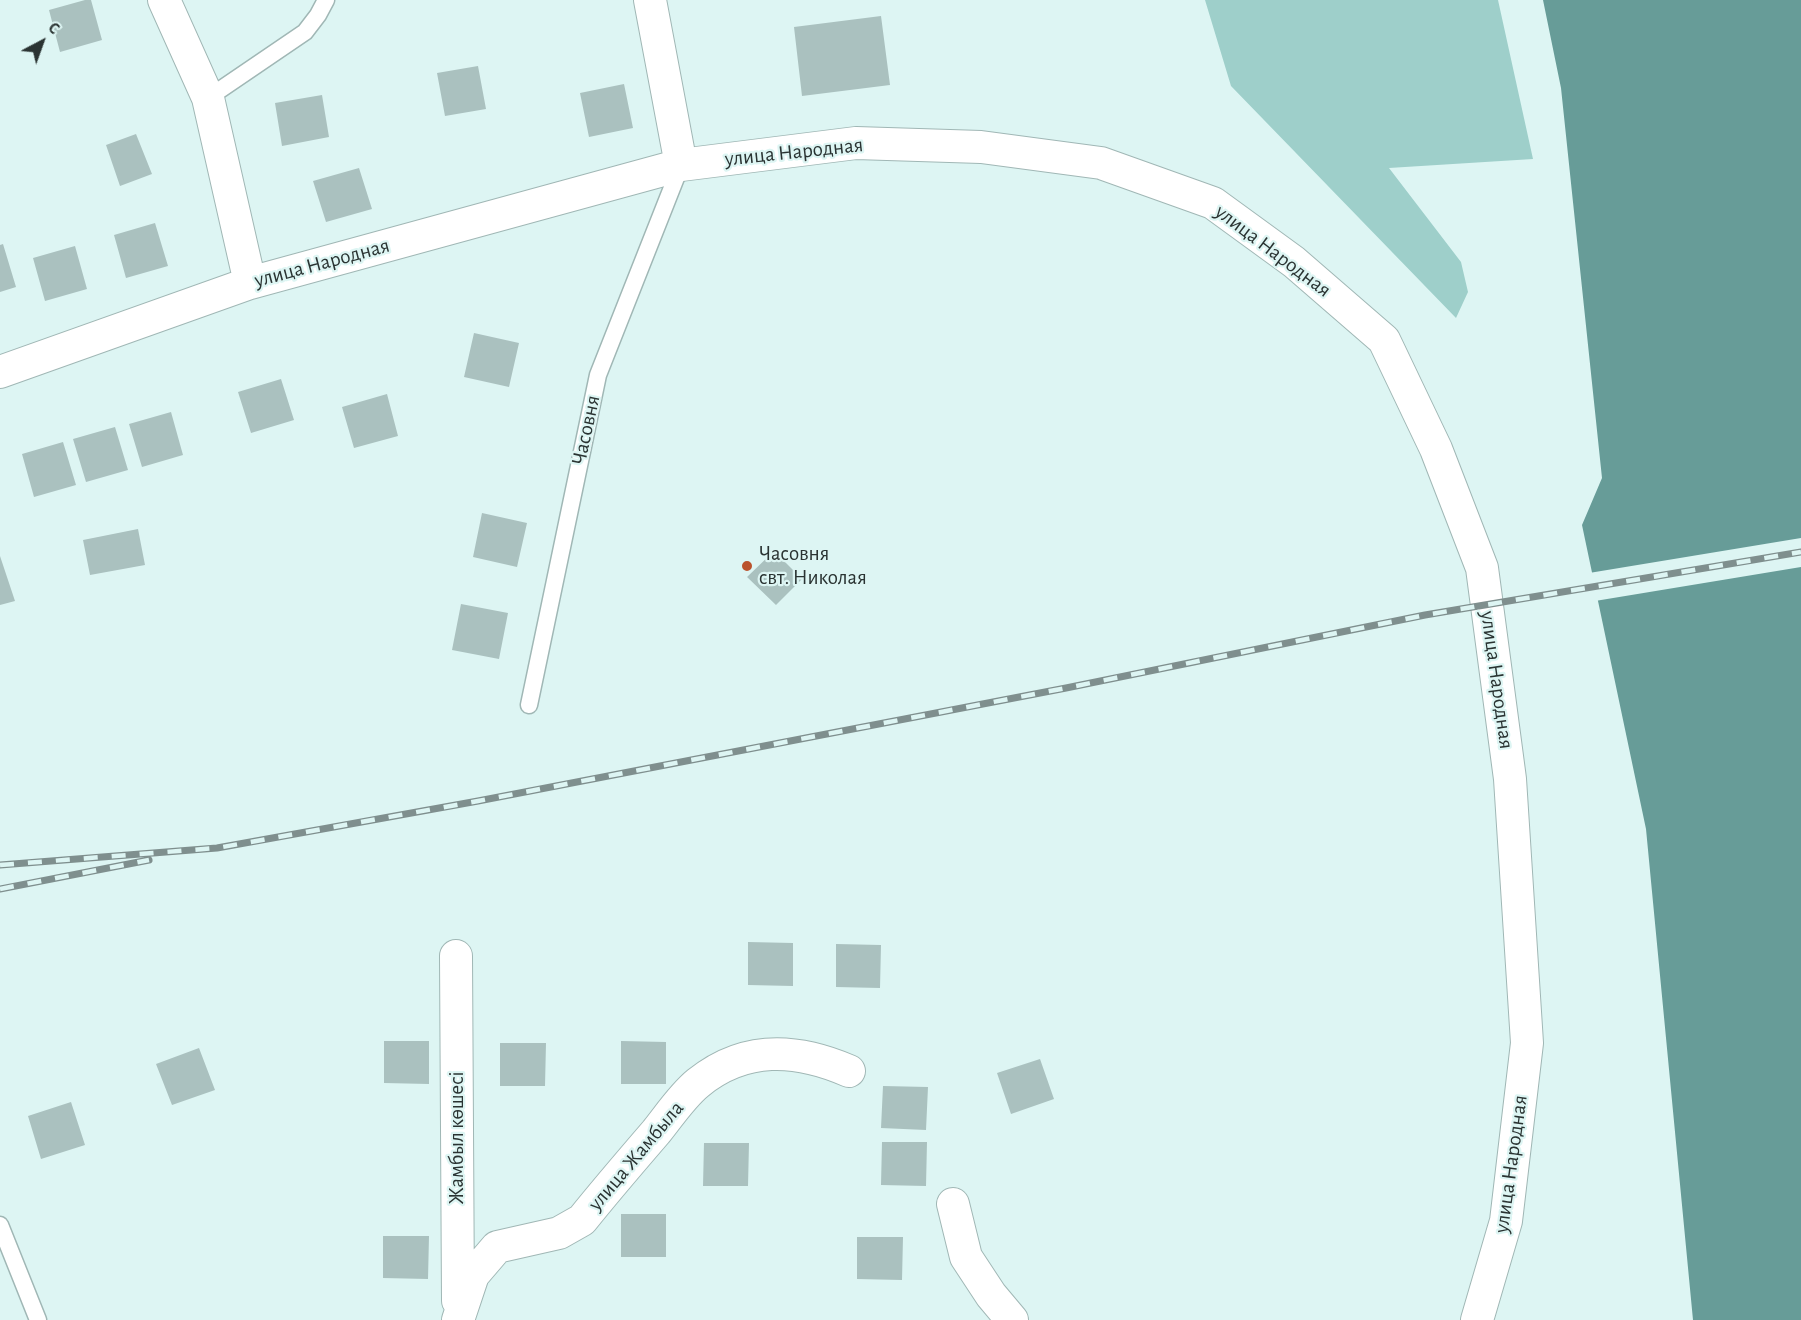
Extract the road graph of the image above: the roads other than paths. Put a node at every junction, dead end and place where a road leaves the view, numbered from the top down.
1 (164, 0) edge
2 (326, 0) edge
3 (650, 0) edge
4 (208, 98) junction
5 (681, 165) junction
6 (250, 283) junction
7 (0, 372) edge
8 (529, 705) dead end
9 (456, 956) dead end
10 (849, 1071) dead end
11 (953, 1204) dead end
12 (0, 1225) edge
13 (38, 1320) edge
14 (458, 1320) edge
15 (1012, 1320) edge
16 (1478, 1320) edge

1 - 4 street
2 - 4 lane
3 - 5 street
4 - 6 street
5 - 6 street, улица Народная
5 - 8 lane, Часовня
5 - 16 street, улица Народная
6 - 7 street, улица Народная
9 - 14 street, Жамбыл көшесі
10 - 14 street, улица Жамбыла
11 - 15 street
12 - 13 lane

